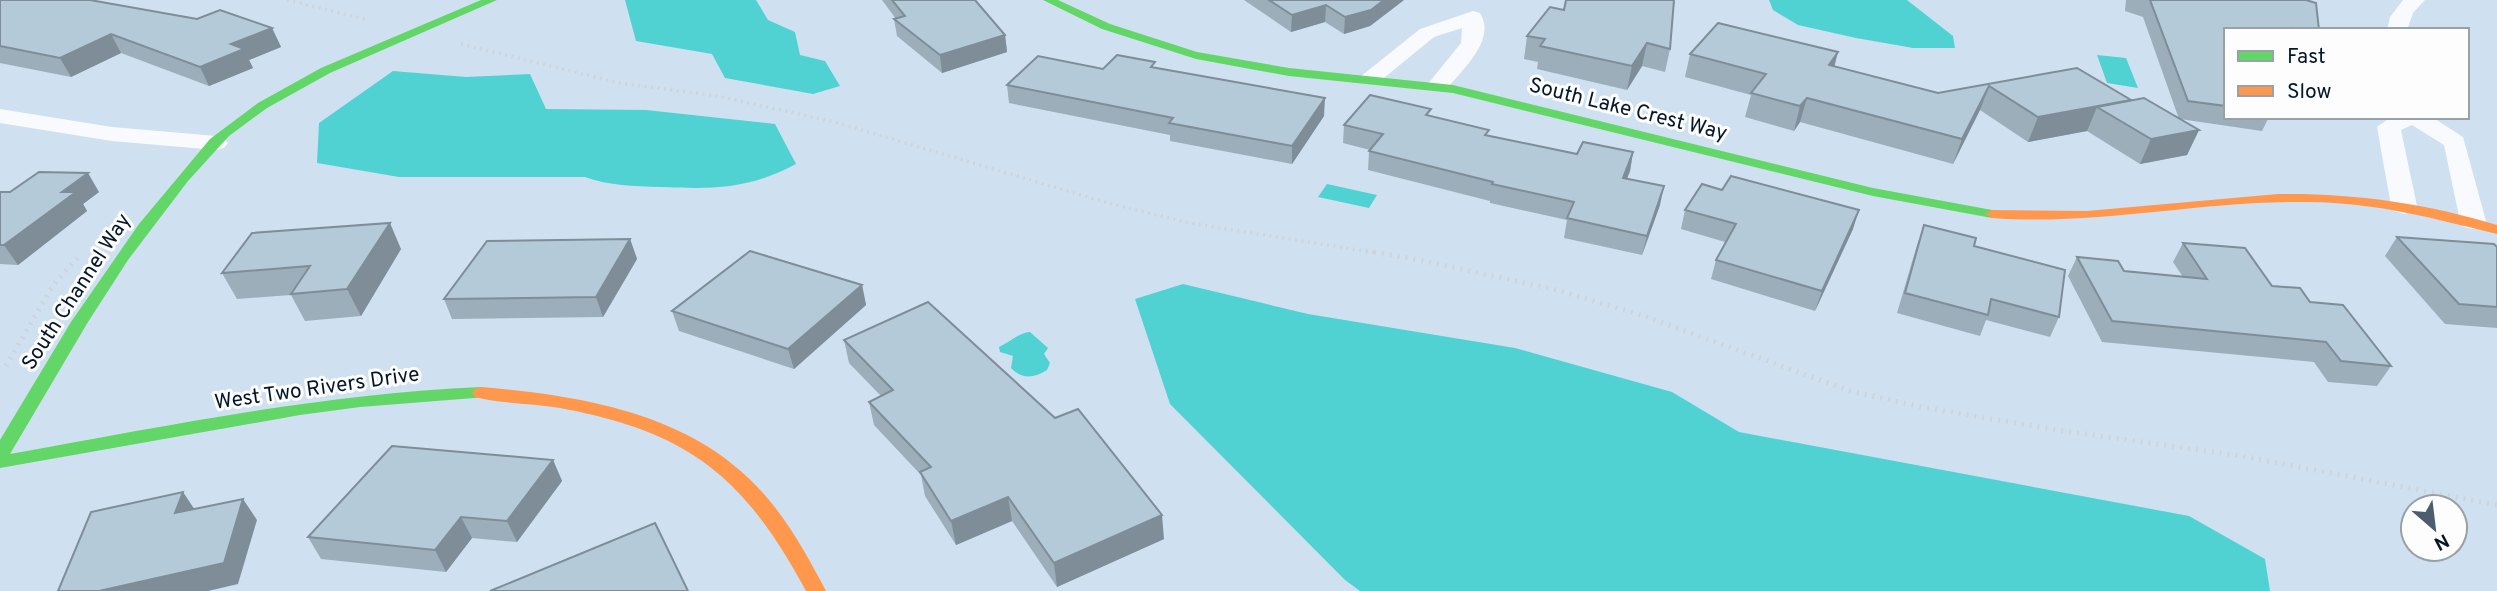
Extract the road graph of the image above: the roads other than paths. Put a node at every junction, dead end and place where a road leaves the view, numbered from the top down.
1 (491, 0) edge
2 (1049, 0) edge
3 (1489, 0) edge
4 (2415, 0) edge
5 (1473, 17) junction
6 (2398, 28) edge
7 (1371, 78) junction
8 (1438, 85) junction
9 (0, 116) edge
10 (2407, 119) edge
11 (2415, 119) edge
12 (216, 143) junction
13 (2404, 206) junction
14 (2473, 221) junction
15 (2497, 230) edge
16 (0, 455) edge
17 (0, 462) edge
18 (816, 591) edge

1 - 12 street, South Channel Way
2 - 7 street, South Lake Crest Way
3 - 5 street
4 - 6 street
5 - 7 street
5 - 8 street
7 - 8 street, South Lake Crest Way
8 - 13 street, South Lake Crest Way
9 - 12 street
10 - 13 street
11 - 14 street
12 - 16 street, South Channel Way
13 - 14 street
14 - 15 street
17 - 18 street, West Two Rivers Drive

